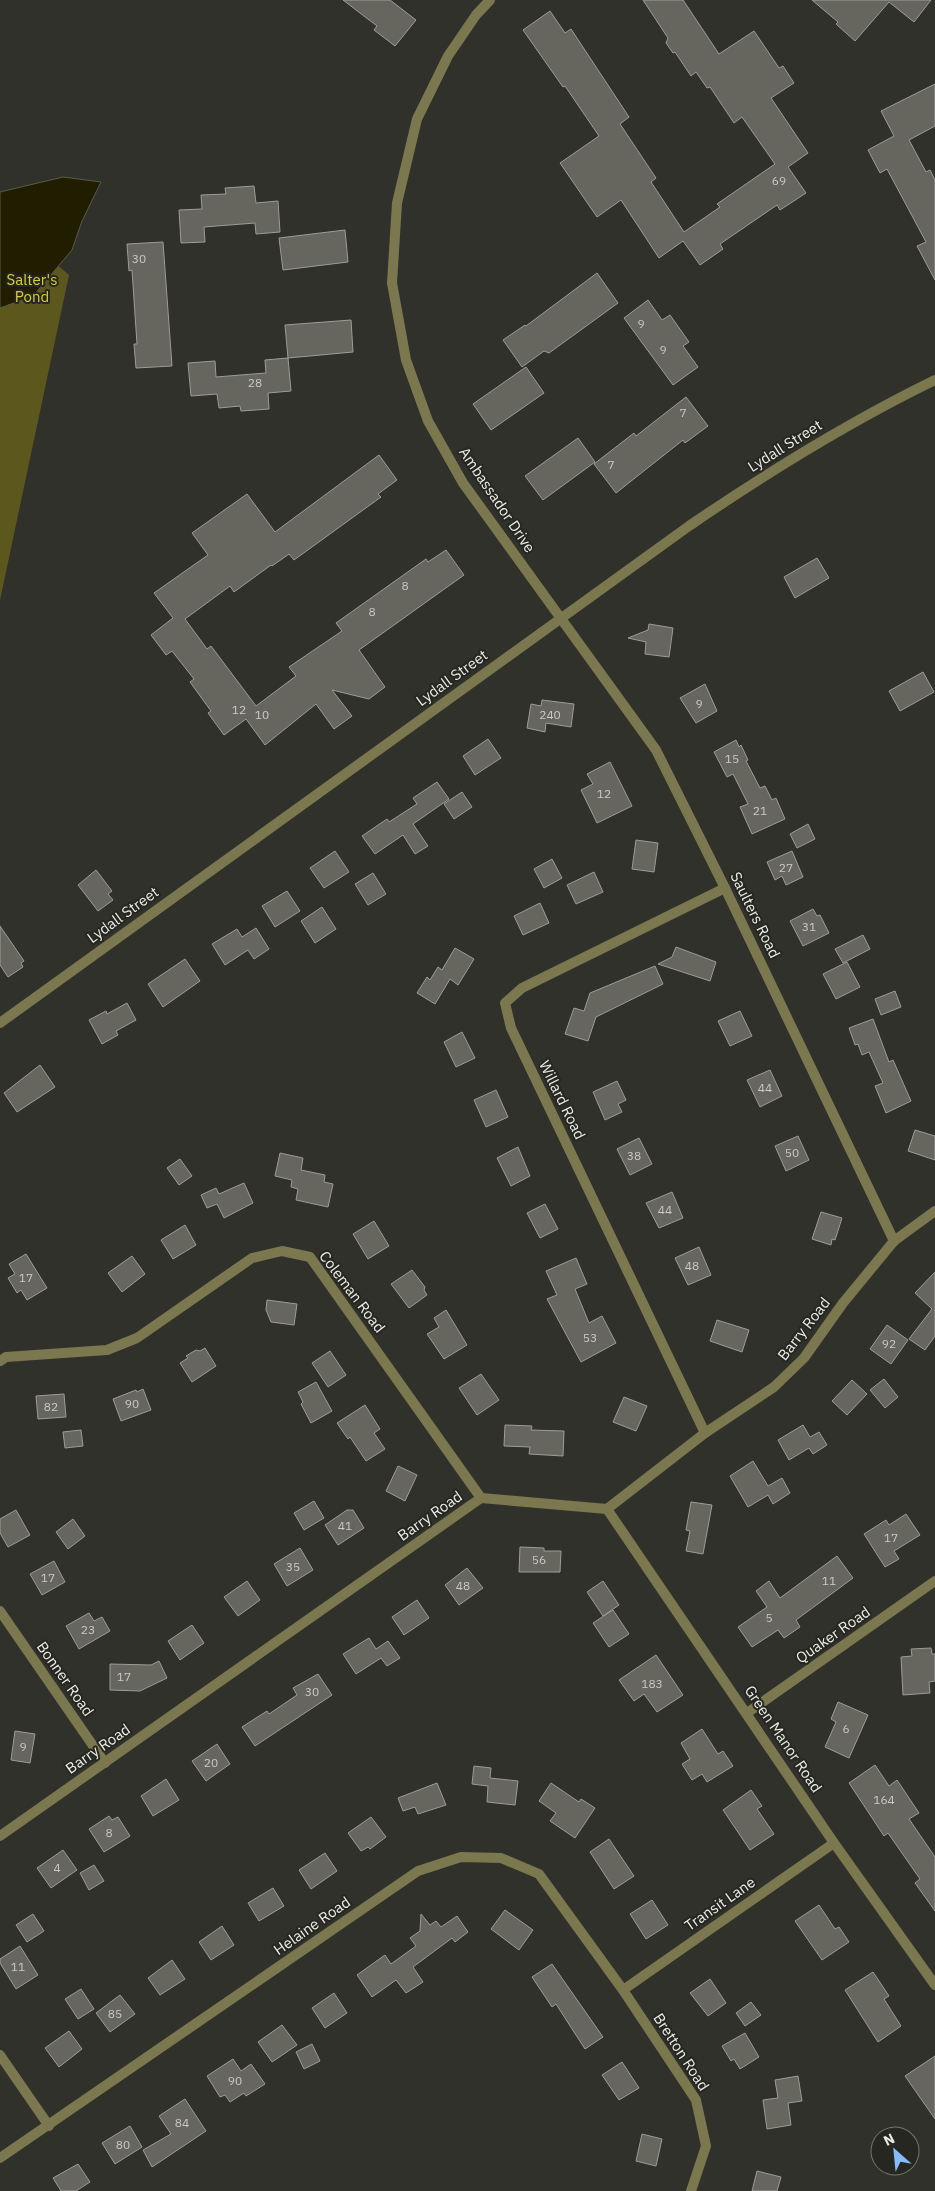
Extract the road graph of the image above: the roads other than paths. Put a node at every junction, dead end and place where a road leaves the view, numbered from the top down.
1 (490, 0) edge
2 (935, 380) edge
3 (561, 618) junction
4 (725, 888) junction
5 (0, 1023) edge
6 (935, 1211) edge
7 (894, 1241) junction
8 (2, 1355) edge
9 (705, 1433) junction
10 (481, 1498) junction
11 (607, 1509) junction
12 (935, 1581) edge
13 (0, 1611) edge
14 (747, 1713) junction
15 (105, 1763) junction
16 (0, 1836) edge
17 (834, 1842) junction
18 (935, 1985) edge
19 (623, 1990) junction
20 (0, 2055) edge
21 (49, 2126) junction
22 (0, 2158) edge
23 (691, 2191) edge

1 - 3 street, Ambassador Drive
2 - 3 street, Lydall Street
3 - 4 street, Saulters Road
3 - 5 street, Lydall Street
4 - 7 street, Saulters Road
4 - 9 street, Willard Road
6 - 7 street, Barry Road
7 - 9 street, Barry Road
8 - 10 street, Coleman Road
9 - 11 street, Barry Road
10 - 11 street, Barry Road
10 - 15 street, Barry Road
11 - 14 street, Green Manor Road
12 - 14 street, Quaker Road
13 - 15 street, Bonner Road
14 - 17 street, Green Manor Road
15 - 16 street, Barry Road
17 - 18 street, Green Manor Road
17 - 19 street, Transit Lane
19 - 21 street, Helaine Road
19 - 23 street, Bretton Road
20 - 21 street
21 - 22 street, Helaine Road

